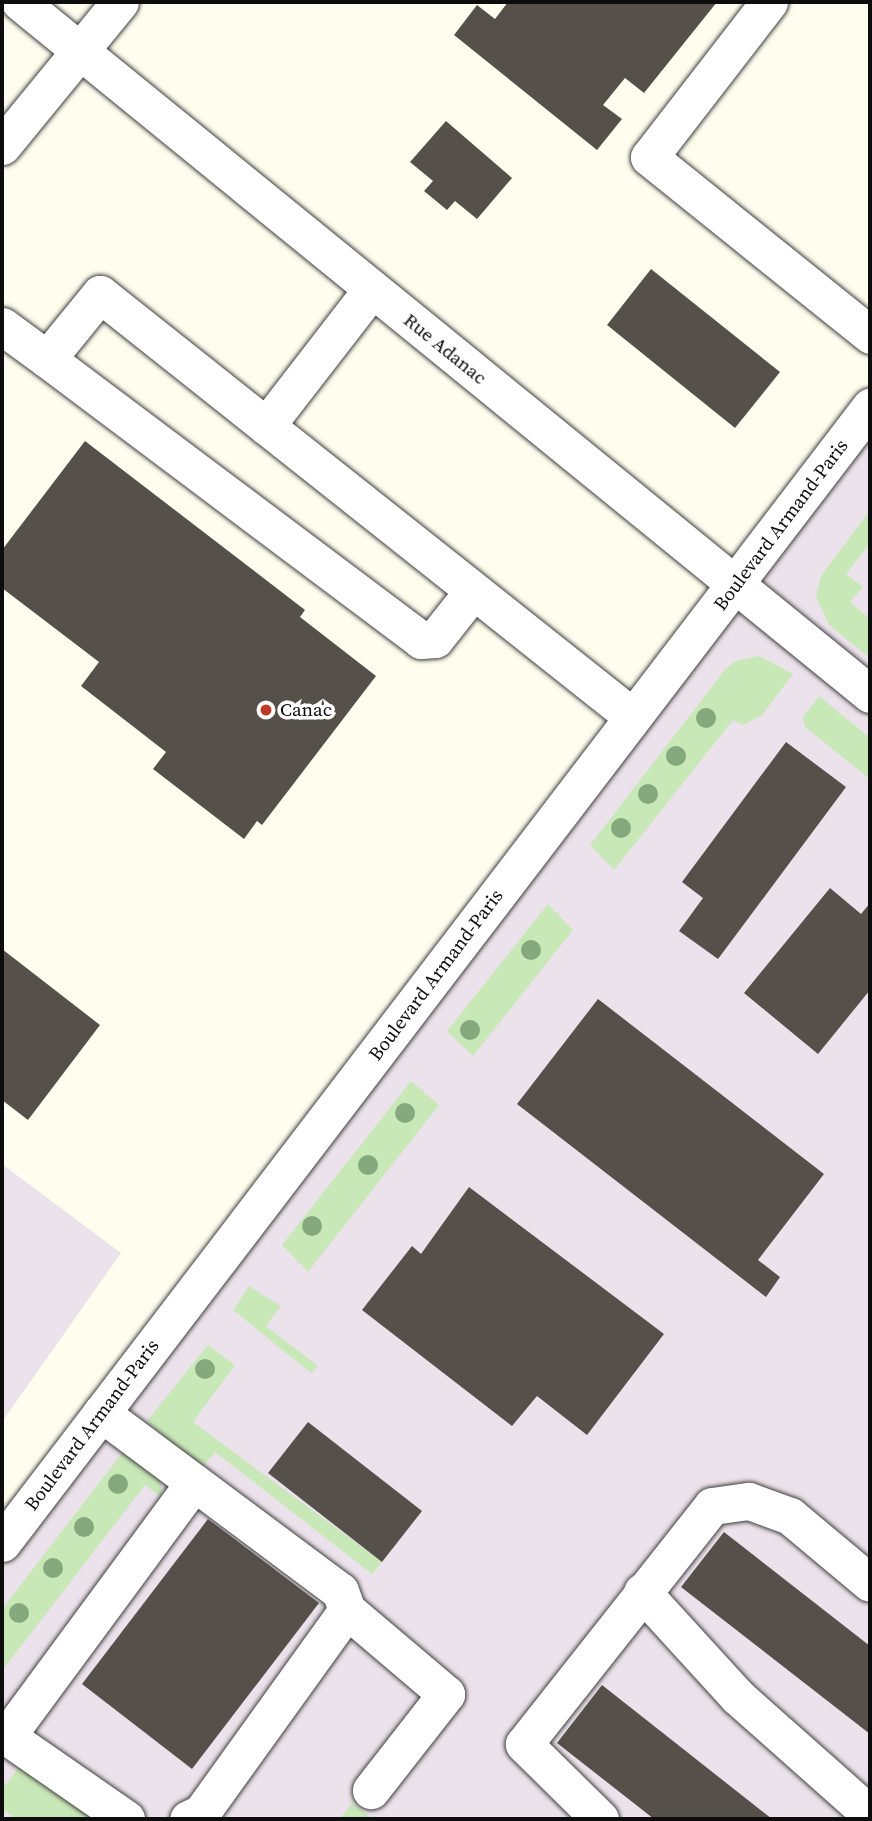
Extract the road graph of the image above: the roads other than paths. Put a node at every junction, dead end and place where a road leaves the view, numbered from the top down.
1 (20, 2) edge
2 (120, 2) edge
3 (769, 2) edge
4 (80, 51) junction
5 (2, 146) edge
6 (372, 289) junction
7 (2, 326) edge
8 (870, 335) edge
9 (47, 359) junction
10 (870, 407) edge
11 (266, 426) junction
12 (735, 586) junction
13 (473, 591) junction
14 (870, 694) edge
15 (633, 717) junction
16 (101, 1413) junction
17 (194, 1482) junction
18 (2, 1543) edge
19 (870, 1583) edge
20 (642, 1592) junction
21 (348, 1610) junction
22 (4, 1734) edge
23 (370, 1790) dead end
24 (870, 1814) edge
25 (126, 1819) edge
26 (188, 1819) edge
27 (600, 1819) edge

1 - 4 street, Rue Adanac
2 - 4 street
3 - 8 street
4 - 5 street
4 - 6 street, Rue Adanac
6 - 11 street
6 - 12 street, Rue Adanac
7 - 9 street
9 - 11 street
9 - 13 street
10 - 12 street, Boulevard Armand-Paris
11 - 13 street
12 - 14 street, Rue Adanac
12 - 15 street, Boulevard Armand-Paris
13 - 15 street
15 - 16 street, Boulevard Armand-Paris
16 - 17 street
16 - 18 street, Boulevard Armand-Paris
17 - 21 street
17 - 22 street
19 - 20 street
20 - 24 street
20 - 27 street
21 - 23 street
21 - 26 street
22 - 25 street

